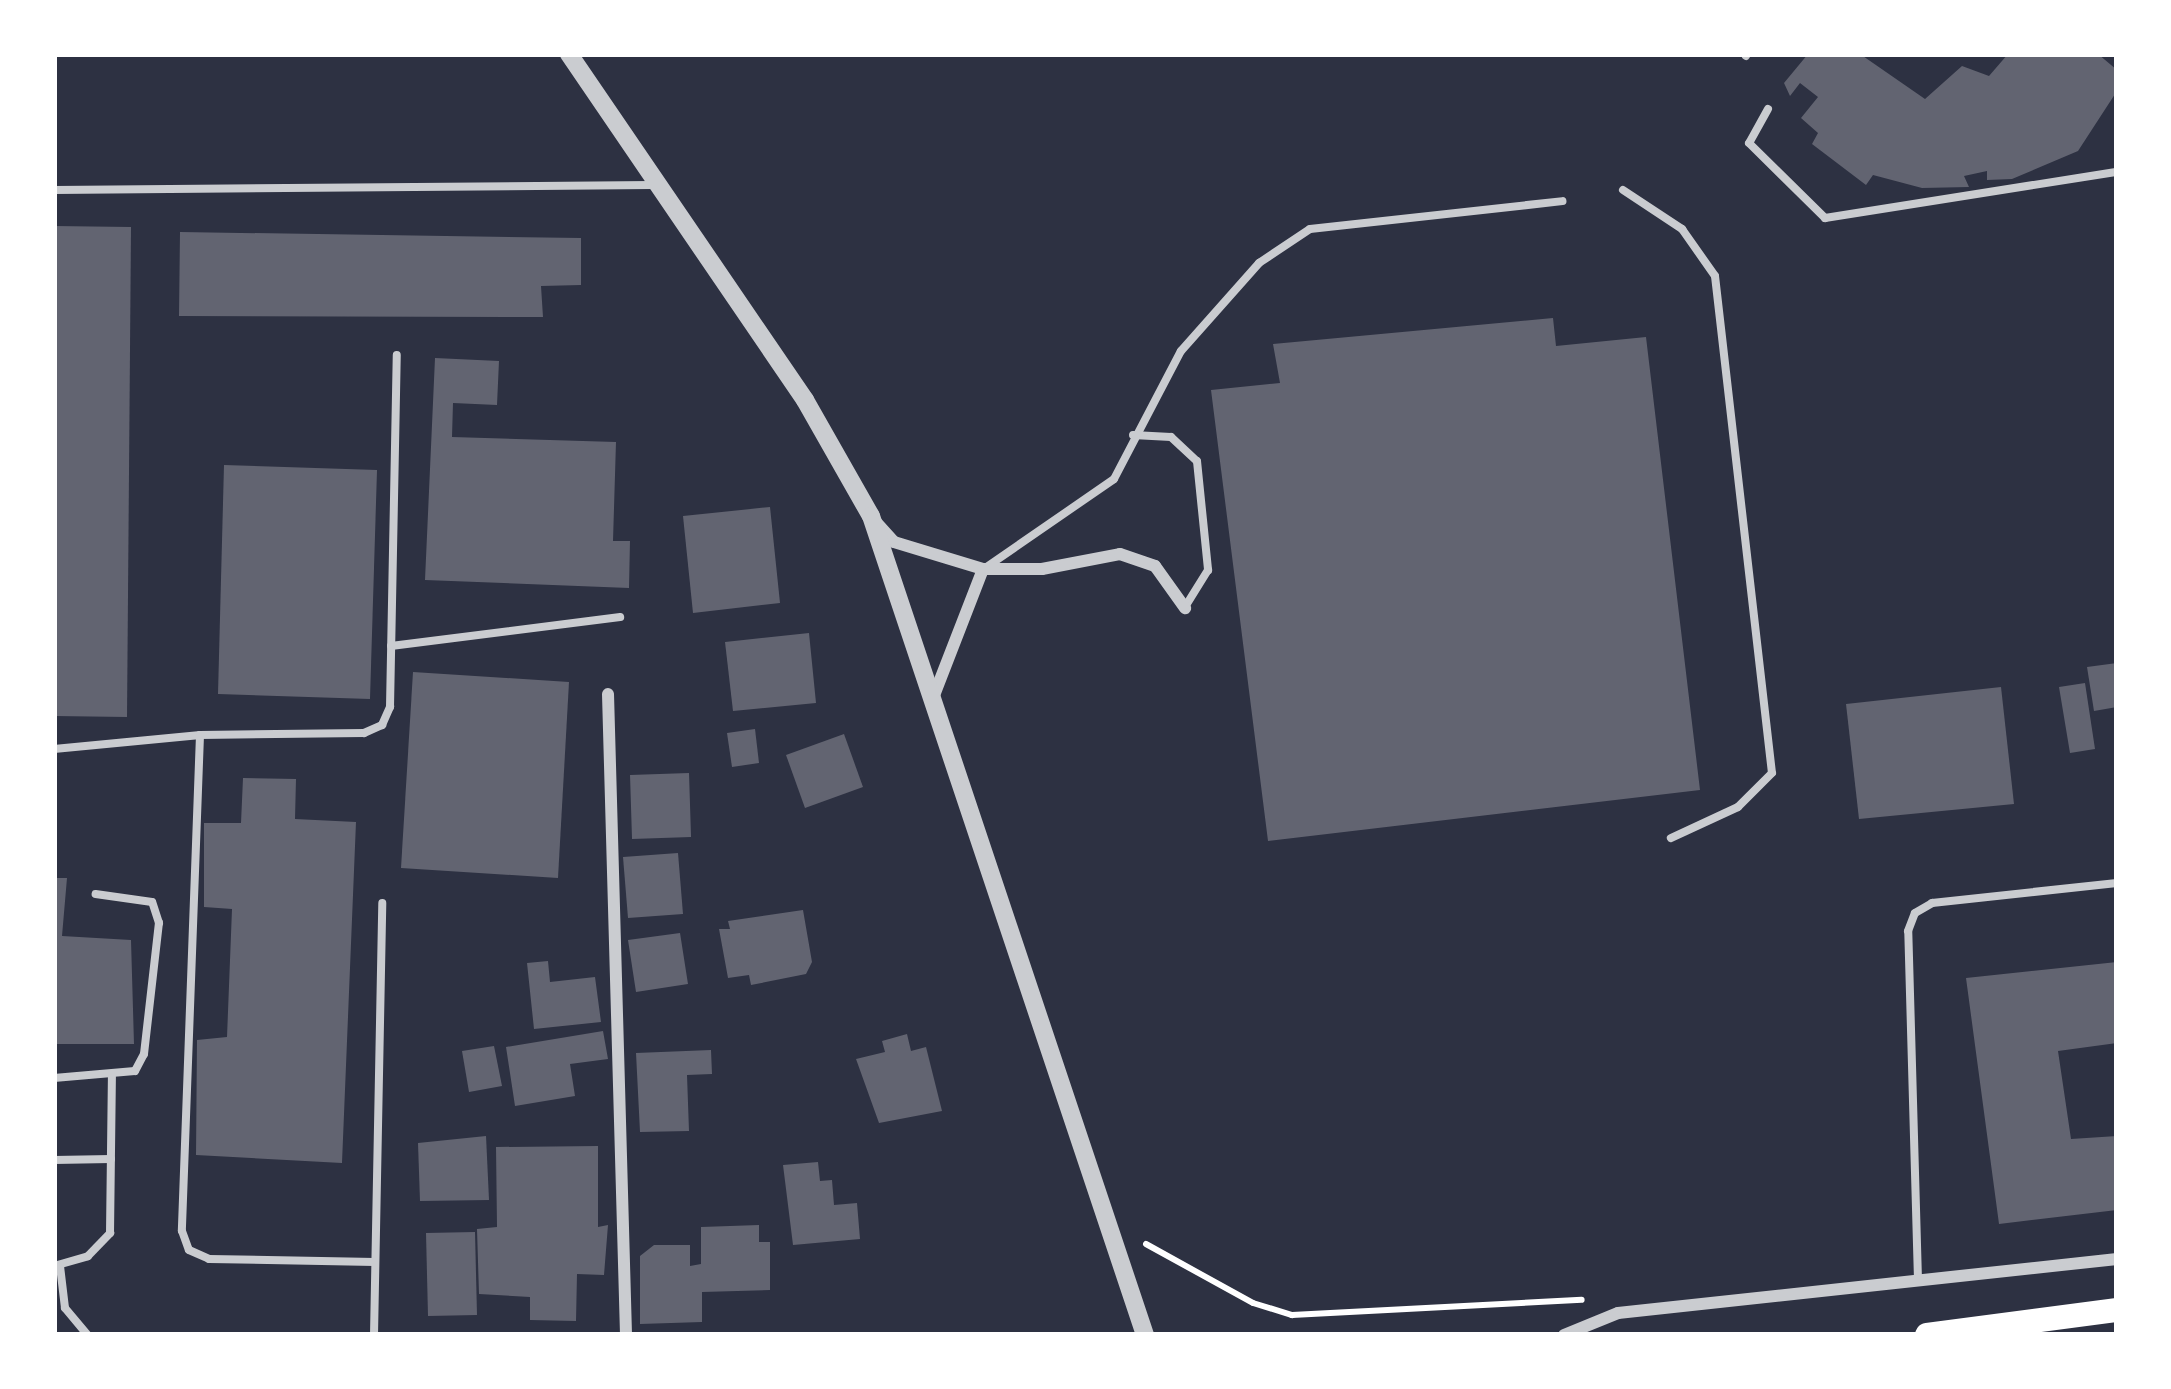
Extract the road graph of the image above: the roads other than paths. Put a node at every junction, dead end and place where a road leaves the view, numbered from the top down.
1 (569, 54) edge
2 (1768, 109) dead end
3 (2117, 172) edge
4 (661, 185) junction
5 (54, 190) edge
6 (1623, 190) dead end
7 (1562, 201) dead end
8 (397, 355) dead end
9 (1133, 435) junction
10 (871, 516) junction
11 (982, 569) junction
12 (1185, 608) joint
13 (620, 617) dead end
14 (391, 646) junction
15 (608, 694) dead end
16 (933, 699) junction
17 (200, 735) junction
18 (54, 749) edge
19 (1671, 838) dead end
20 (2117, 883) edge
21 (97, 894) dead end
22 (382, 903) dead end
23 (112, 1077) junction
24 (54, 1078) edge
25 (111, 1159) junction
26 (54, 1160) edge
27 (2117, 1259) edge
28 (375, 1262) junction
29 (57, 1266) edge
30 (1918, 1280) junction
31 (2117, 1310) edge
32 (88, 1335) edge
33 (374, 1335) edge
34 (626, 1335) edge
35 (1145, 1335) edge
36 (1564, 1335) edge
37 (1928, 1335) edge

1 - 4 street
2 - 3 lane
4 - 5 lane
4 - 10 street
6 - 19 lane
7 - 9 lane
8 - 14 lane
9 - 11 lane
9 - 12 lane
10 - 11 street
10 - 16 street
11 - 12 street
11 - 16 street
13 - 14 lane
14 - 17 lane
15 - 34 street
16 - 35 street
17 - 18 lane
17 - 28 lane
20 - 30 lane
21 - 23 lane
22 - 28 lane
23 - 24 lane
23 - 25 lane
25 - 26 lane
25 - 29 lane
27 - 30 street
28 - 33 lane
29 - 32 lane
30 - 36 street
31 - 37 main road

